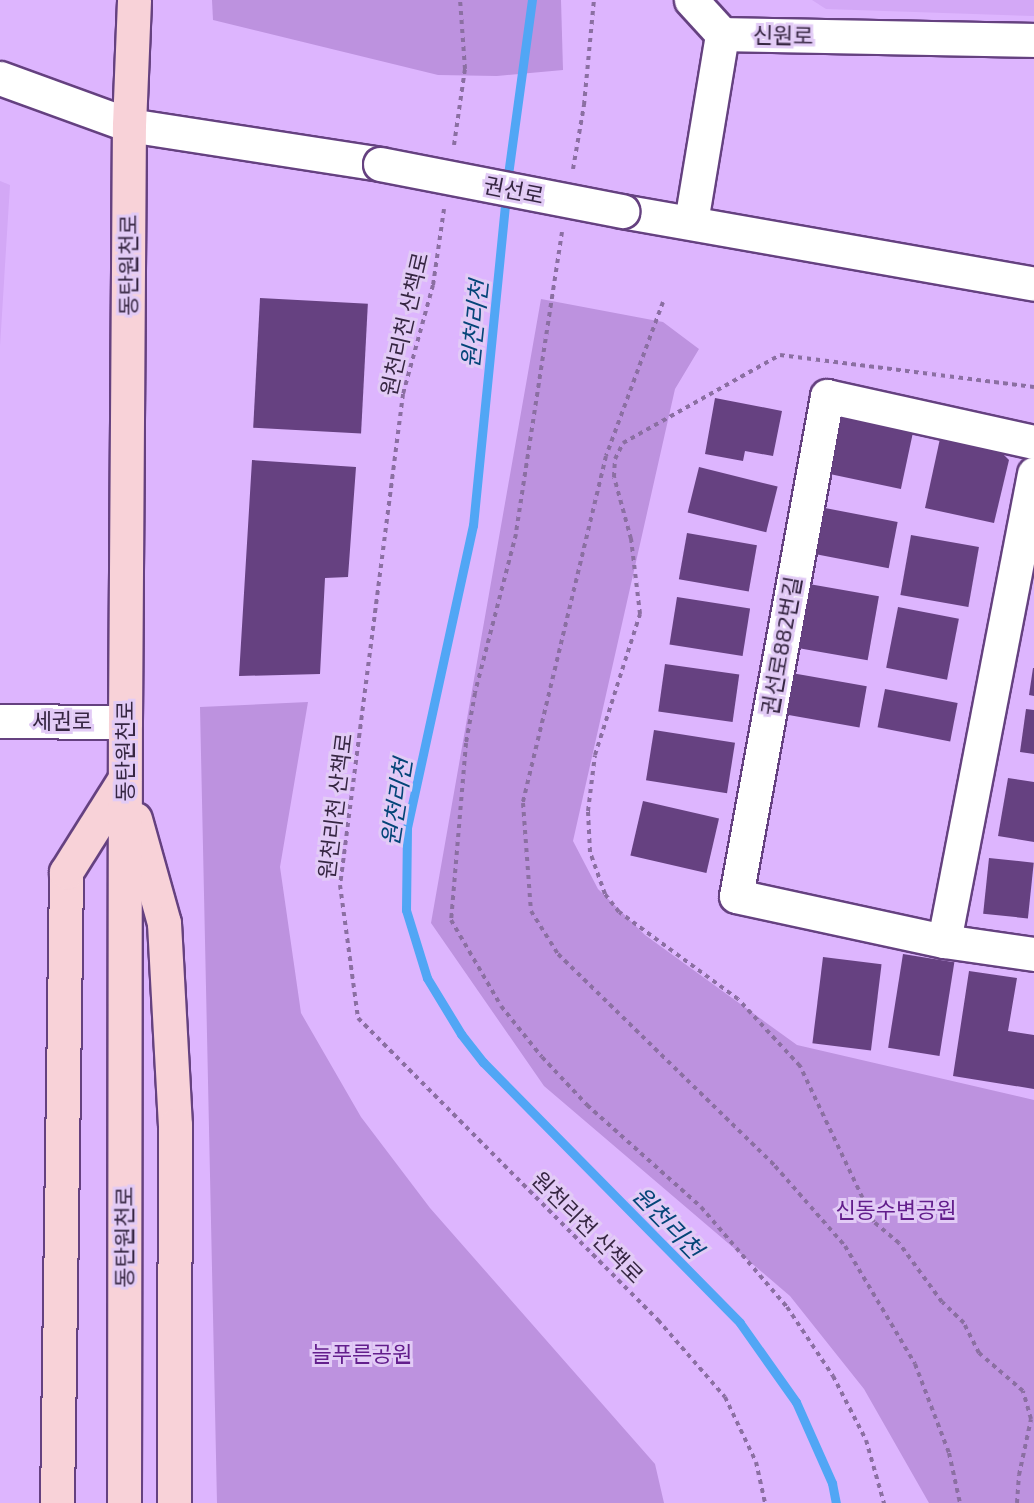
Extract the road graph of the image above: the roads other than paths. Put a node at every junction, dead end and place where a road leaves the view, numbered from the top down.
1 (135, 0) edge
2 (691, 0) edge
3 (722, 34) junction
4 (1034, 40) edge
5 (0, 78) edge
6 (129, 125) junction
7 (691, 222) junction
8 (1034, 284) edge
9 (1034, 442) edge
10 (1034, 474) edge
11 (0, 721) edge
12 (124, 722) junction
13 (124, 780) junction
14 (944, 941) junction
15 (1034, 954) edge
16 (57, 1503) edge
17 (124, 1503) edge
18 (174, 1503) edge

1 - 6 main road, 동탄원천로
2 - 3 street
3 - 4 street, 신원로
3 - 7 street, 신원로
5 - 6 street, 권선로
6 - 7 street, 권선로, bridge
6 - 12 main road, 동탄원천로
7 - 8 street, 권선로
9 - 14 street, 권선로882번길
10 - 14 street
11 - 12 street, 세권로
12 - 13 main road, 동탄원천로
13 - 16 main road
13 - 17 main road, 동탄원천로
13 - 18 main road
14 - 15 street, 권선로882번길

